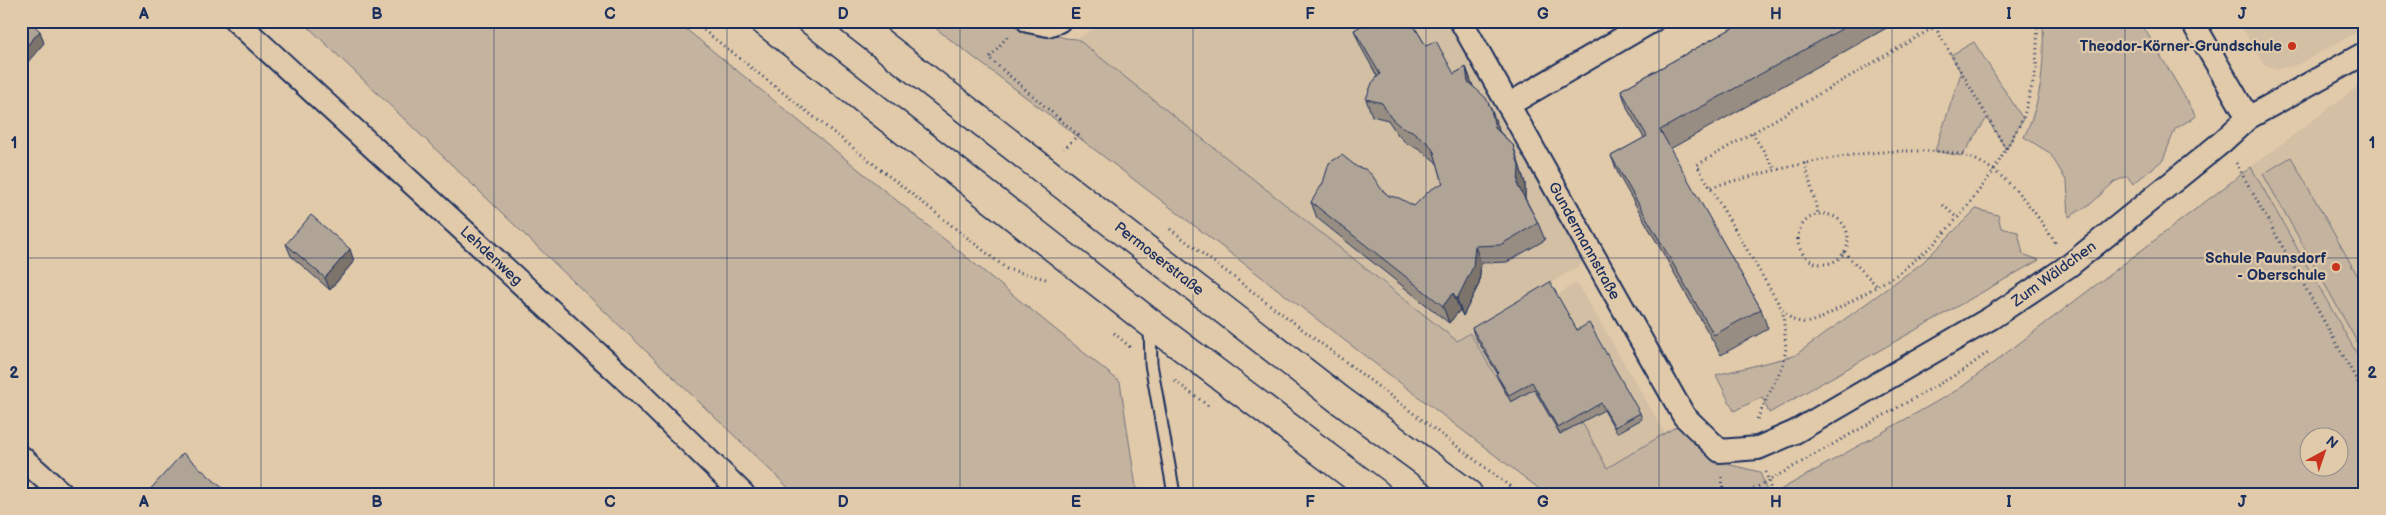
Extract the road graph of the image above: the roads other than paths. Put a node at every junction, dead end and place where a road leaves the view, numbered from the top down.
1 (236, 21) edge
2 (764, 21) edge
3 (852, 21) edge
4 (1028, 21) edge
5 (1058, 21) edge
6 (1461, 21) edge
7 (1652, 21) edge
8 (2192, 21) edge
9 (2365, 53) edge
10 (1508, 106) junction
11 (2248, 118) junction
12 (1149, 322) junction
13 (1720, 452) joint
14 (21, 457) edge
15 (62, 494) edge
16 (743, 494) edge
17 (1174, 494) edge
18 (1377, 494) edge
19 (1468, 494) edge

1 - 16 street, Lehdenweg
2 - 12 main road
3 - 19 main road, Permoserstraße
4 - 5 street
6 - 10 street, Gundermannstraße
7 - 10 street
8 - 11 street
9 - 11 street, Zum Wäldchen
10 - 13 street, Gundermannstraße
11 - 13 street, Zum Wäldchen
12 - 17 lane
12 - 18 main road
14 - 15 street

